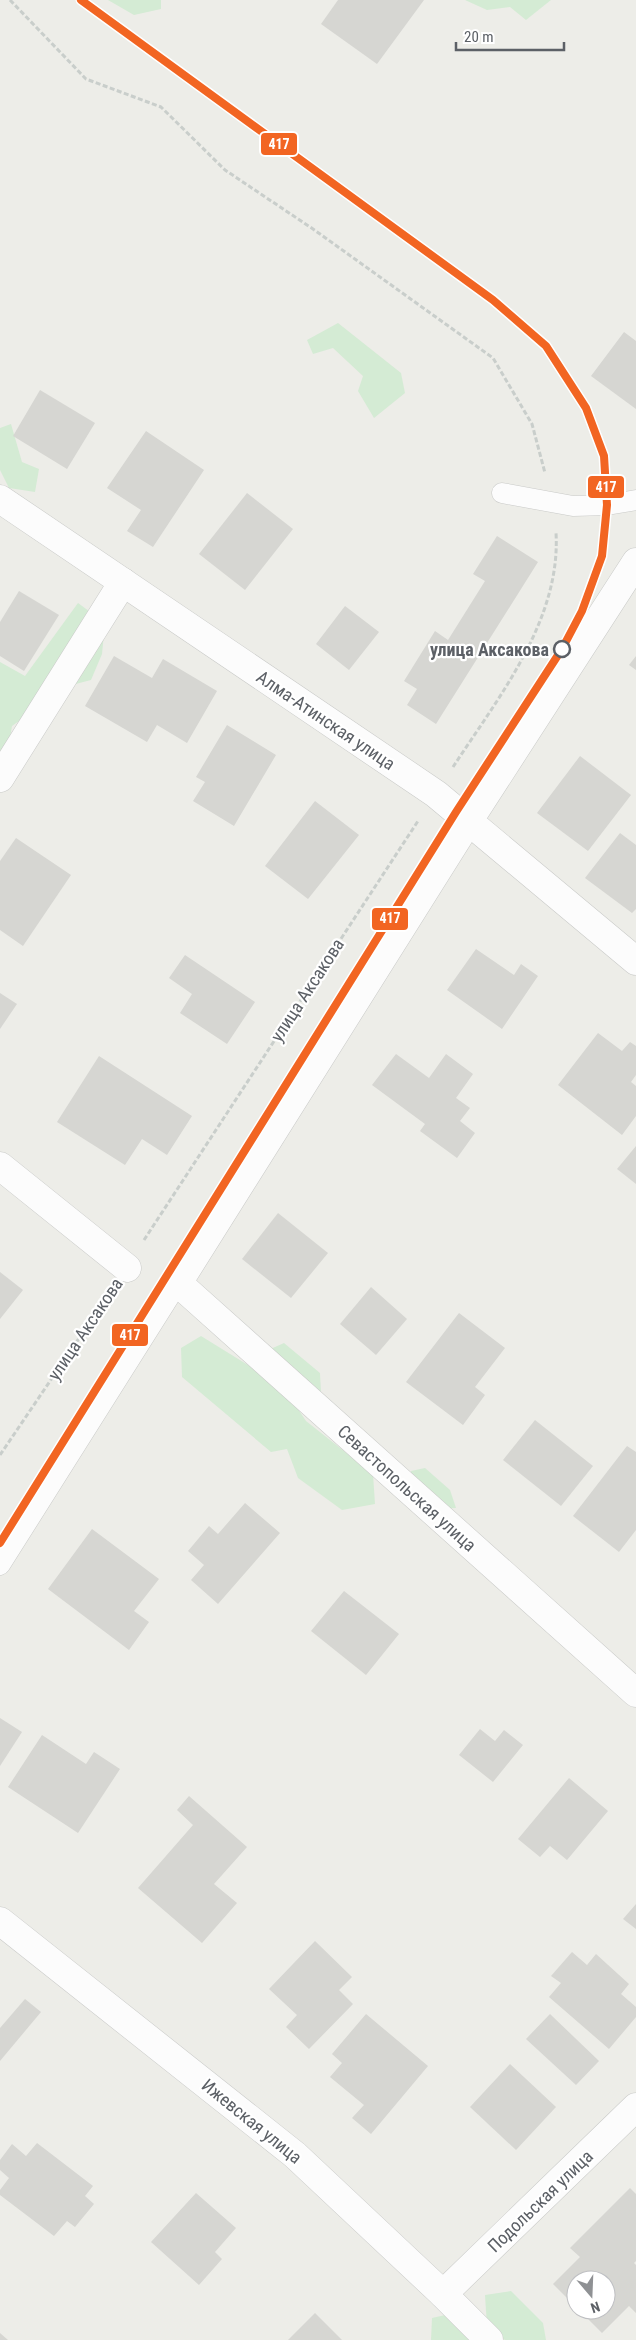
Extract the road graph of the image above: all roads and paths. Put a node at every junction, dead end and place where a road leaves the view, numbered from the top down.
1 (10, 0) edge
2 (502, 493) dead end
3 (0, 499) edge
4 (636, 500) edge
5 (554, 504) junction
6 (636, 562) edge
7 (123, 582) junction
8 (0, 778) edge
9 (436, 794) junction
10 (468, 822) junction
11 (636, 961) edge
12 (0, 1166) edge
13 (126, 1268) junction
14 (178, 1284) junction
15 (0, 1455) edge
16 (0, 1565) edge
17 (636, 1693) edge
18 (0, 1921) edge
19 (636, 2107) edge
20 (443, 2294) junction
21 (489, 2340) edge

1 - 5 path, улица Аксакова
2 - 5 lane
3 - 7 street, Алма-Атинская улица
4 - 5 lane
5 - 9 path, улица Аксакова
6 - 10 street
7 - 8 street
7 - 9 street, Алма-Атинская улица
9 - 10 street, Алма-Атинская улица
9 - 13 path, улица Аксакова
10 - 11 street, Алма-Атинская улица
10 - 14 street
12 - 13 street
13 - 15 path, улица Аксакова
14 - 16 lane
14 - 17 street, Севастопольская улица
18 - 20 street, Ижевская улица
19 - 20 street, Подольская улица
20 - 21 street, Ижевская улица

